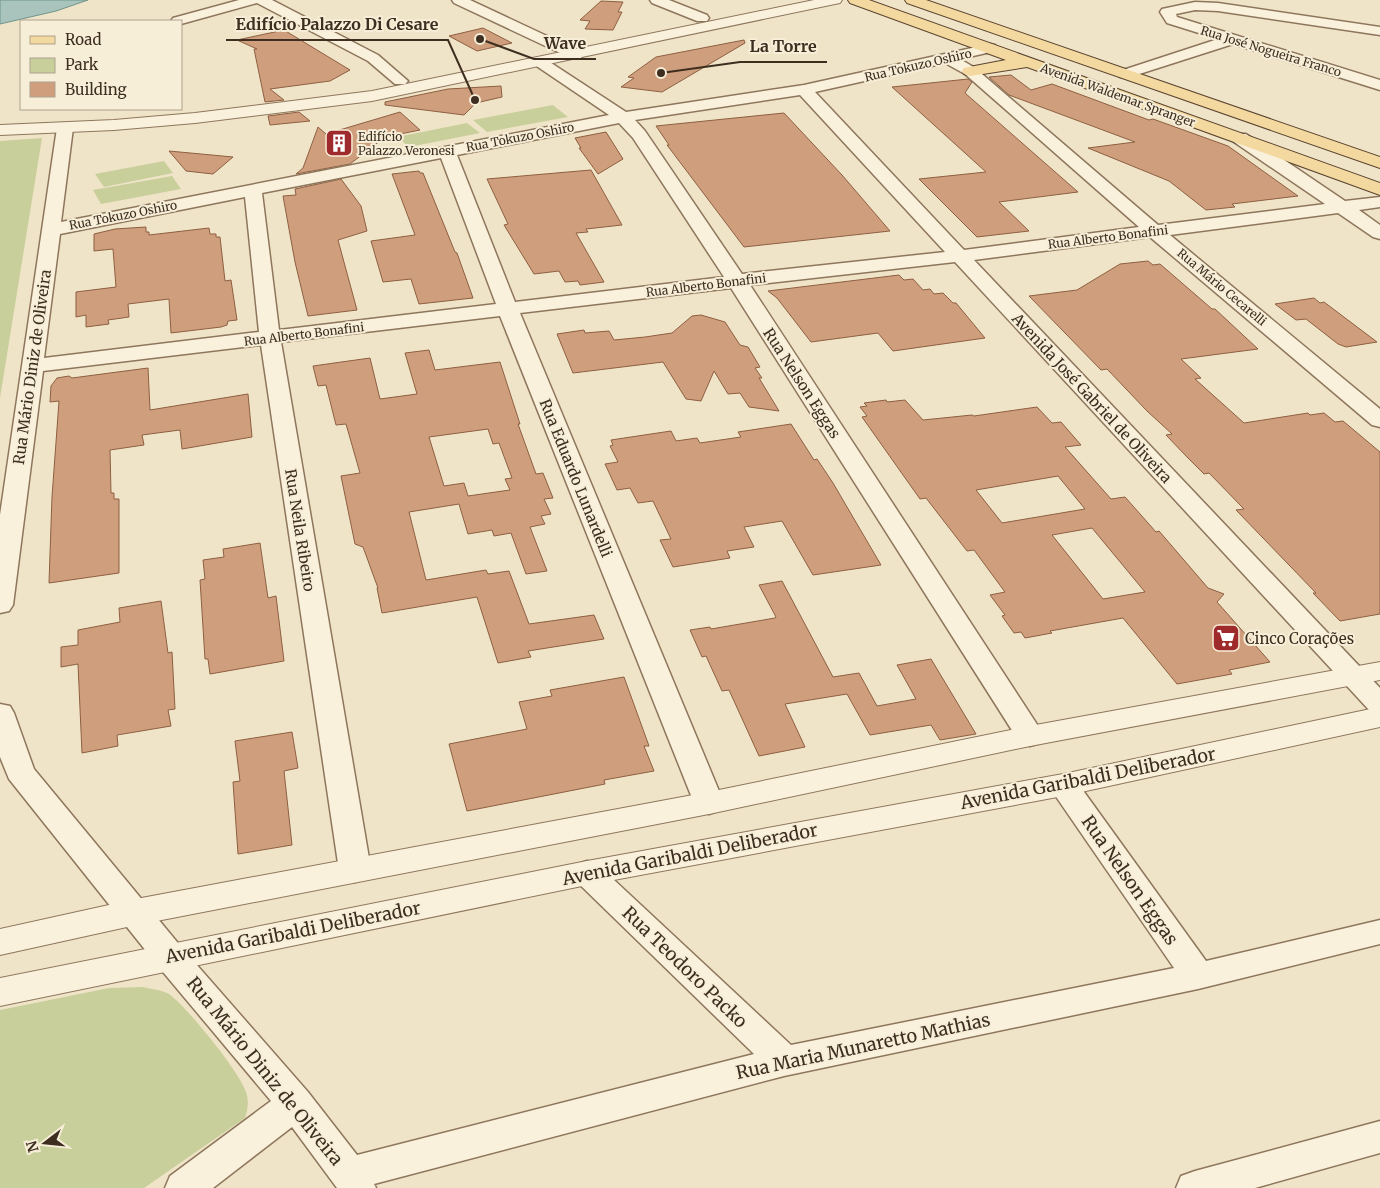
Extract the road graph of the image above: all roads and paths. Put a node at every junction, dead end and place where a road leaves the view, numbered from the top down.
1 (254, 0) edge
2 (261, 0) edge
3 (459, 0) edge
4 (657, 0) edge
5 (791, 0) edge
6 (835, 0) edge
7 (856, 0) edge
8 (912, 0) edge
9 (702, 18) junction
10 (182, 20) edge
11 (1380, 31) edge
12 (1232, 39) junction
13 (990, 48) junction
14 (569, 51) junction
15 (949, 59) junction
16 (540, 62) junction
17 (1028, 63) junction
18 (970, 71) junction
19 (1125, 74) junction
20 (400, 81) junction
21 (1380, 84) edge
22 (804, 90) junction
23 (182, 109) edge
24 (172, 110) edge
25 (623, 117) junction
26 (57, 120) junction
27 (0, 122) edge
28 (0, 130) edge
29 (1240, 138) junction
30 (447, 151) junction
31 (1380, 163) edge
32 (1380, 188) edge
33 (253, 190) junction
34 (1380, 202) edge
35 (1342, 208) junction
36 (50, 230) junction
37 (1154, 231) junction
38 (1380, 234) edge
39 (959, 256) junction
40 (737, 281) junction
41 (508, 310) junction
42 (270, 338) junction
43 (32, 366) junction
44 (1380, 420) edge
45 (0, 605) edge
46 (1366, 674) edge
47 (1380, 705) edge
48 (0, 713) edge
49 (1380, 717) edge
50 (1030, 736) junction
51 (1062, 785) junction
52 (708, 803) junction
53 (355, 870) junction
54 (587, 873) junction
55 (136, 912) junction
56 (1380, 932) edge
57 (0, 942) edge
58 (170, 957) junction
59 (1198, 976) junction
60 (0, 992) edge
61 (784, 1061) junction
62 (295, 1103) junction
63 (1380, 1137) edge
64 (353, 1181) edge
65 (184, 1188) edge
66 (1194, 1188) edge

1 - 10 street
2 - 20 street
3 - 14 street
4 - 9 street
5 - 9 street
6 - 14 street
7 - 13 main road, Avenida Waldemar Spranger
8 - 19 main road, Avenida Waldemar Spranger
9 - 14 street
11 - 12 street, Rua José Nogueira Franco
12 - 19 street
12 - 21 street, Rua José Nogueira Franco
13 - 15 street, Rua Tokuzo Oshiro
13 - 17 main road, Avenida Waldemar Spranger
14 - 16 street
14 - 20 street
15 - 18 street, Rua Mário Cecarelli
15 - 22 street, Rua Tokuzo Oshiro
16 - 25 street, Rua Nelson Eggas
16 - 26 street
17 - 18 main road
17 - 29 main road, Avenida Waldemar Spranger
18 - 37 street, Rua Mário Cecarelli
19 - 31 main road, Avenida Waldemar Spranger
20 - 23 street
22 - 25 street, Rua Tokuzo Oshiro
22 - 39 street, Avenida José Gabriel de Oliveira
24 - 26 street
25 - 30 street, Rua Tokuzo Oshiro
25 - 40 street, Rua Nelson Eggas
26 - 27 street
26 - 28 street
26 - 36 street, Rua Mário Diniz de Oliveira
29 - 32 main road, Avenida Waldemar Spranger
29 - 35 street
30 - 33 street, Rua Tokuzo Oshiro
30 - 41 street, Rua Eduardo Lunardelli
33 - 36 street, Rua Tokuzo Oshiro
33 - 42 street, Rua Neila Ribeiro
34 - 35 street, Rua Alberto Bonafini
35 - 37 street, Rua Alberto Bonafini
35 - 38 street
36 - 43 street, Rua Mário Diniz de Oliveira
37 - 39 street, Rua Alberto Bonafini
37 - 44 street, Rua Mário Cecarelli
39 - 40 street, Rua Alberto Bonafini
39 - 46 street, Avenida José Gabriel de Oliveira
40 - 41 street, Rua Alberto Bonafini
40 - 50 street, Rua Nelson Eggas
41 - 42 street, Rua Alberto Bonafini
41 - 52 street, Rua Eduardo Lunardelli
42 - 43 street, Rua Alberto Bonafini
42 - 53 street, Rua Neila Ribeiro
43 - 45 street, Rua Mário Diniz de Oliveira
46 - 47 street, Avenida José Gabriel de Oliveira
46 - 50 street
48 - 55 street, Rua Mário Diniz de Oliveira
49 - 51 street, Avenida Garibaldi Deliberador
50 - 52 street
51 - 54 street, Avenida Garibaldi Deliberador
51 - 59 street, Rua Nelson Eggas
52 - 53 street
53 - 55 street
54 - 58 street, Avenida Garibaldi Deliberador
54 - 61 street, Rua Teodoro Packo
55 - 57 street
55 - 58 street, Rua Mário Diniz de Oliveira
56 - 59 street, Rua Maria Munaretto Mathias
58 - 60 street, Avenida Garibaldi Deliberador
58 - 62 street, Rua Mário Diniz de Oliveira
59 - 61 street, Rua Maria Munaretto Mathias
61 - 64 street, Rua Maria Munaretto Mathias
62 - 64 street, Rua Mário Diniz de Oliveira
62 - 65 street
63 - 66 street

